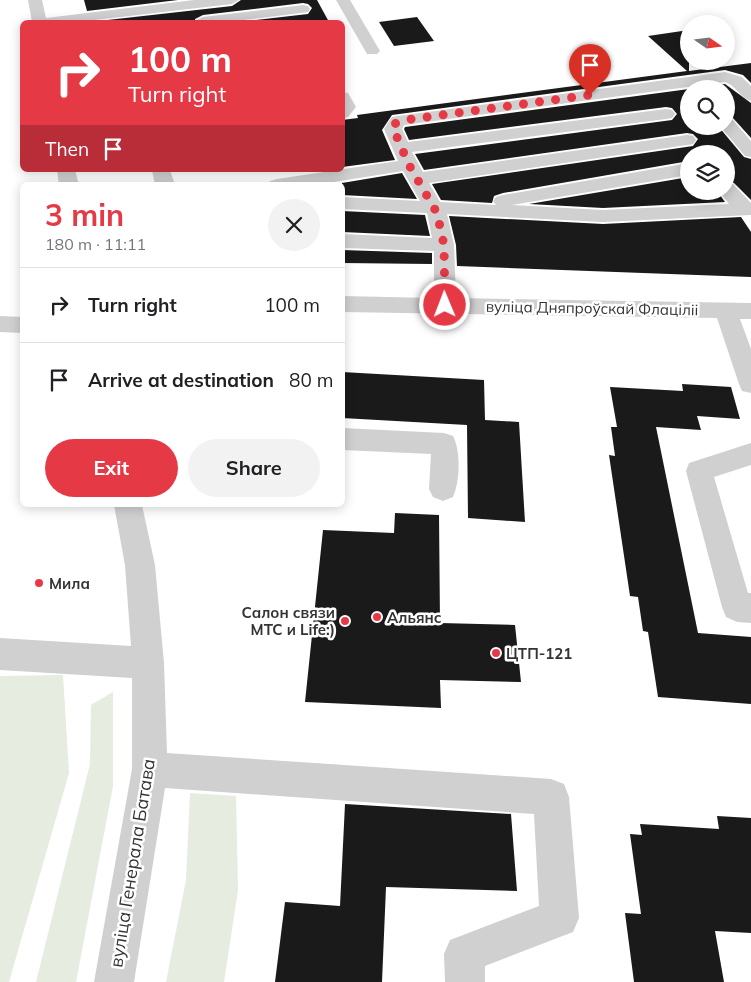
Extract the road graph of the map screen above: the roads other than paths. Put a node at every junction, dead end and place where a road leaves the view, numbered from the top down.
1 (35, 0) edge
2 (232, 0) edge
3 (343, 0) edge
4 (301, 4) edge
5 (114, 12) edge
6 (39, 20) edge
7 (62, 20) edge
8 (206, 20) edge
9 (310, 20) edge
10 (372, 51) dead end
11 (716, 80) edge
12 (733, 80) edge
13 (735, 82) edge
14 (680, 86) edge
15 (645, 88) junction
16 (751, 96) edge
17 (666, 114) junction
18 (735, 133) edge
19 (691, 145) edge
20 (401, 148) junction
21 (680, 148) edge
22 (751, 152) edge
23 (680, 170) edge
24 (413, 172) junction
25 (308, 182) edge
26 (735, 197) edge
27 (345, 203) edge
28 (748, 209) edge
29 (442, 210) junction
30 (345, 241) edge
31 (444, 245) junction
32 (345, 304) edge
33 (445, 305) junction
34 (726, 310) junction
35 (751, 311) edge
36 (0, 324) edge
37 (20, 325) edge
38 (751, 384) edge
39 (345, 439) edge
40 (751, 454) edge
41 (443, 489) dead end
42 (128, 507) edge
43 (751, 608) edge
44 (0, 654) edge
45 (148, 663) junction
46 (150, 769) junction
47 (114, 982) edge
48 (465, 982) edge

1 - 6 street
2 - 5 street
3 - 10 street
4 - 8 street
4 - 9 street
5 - 7 street
11 - 12 street
13 - 16 street
14 - 15 street
15 - 17 street
15 - 20 street
17 - 19 street
17 - 20 street
18 - 22 street
20 - 24 street
21 - 24 street
23 - 29 street
24 - 25 street
24 - 29 street
26 - 28 street
27 - 29 street
28 - 29 street
29 - 31 street
30 - 31 street
31 - 33 street
32 - 33 street, вуліца Дняпроўскай Флаціліі
33 - 34 street, вуліца Дняпроўскай Флаціліі
34 - 35 street, вуліца Дняпроўскай Флаціліі
34 - 38 street
36 - 37 street
39 - 41 street
40 - 43 street
42 - 45 street, вуліца Генерала Батава
44 - 45 street
45 - 46 street, вуліца Генерала Батава
46 - 47 street, вуліца Генерала Батава
46 - 48 street

